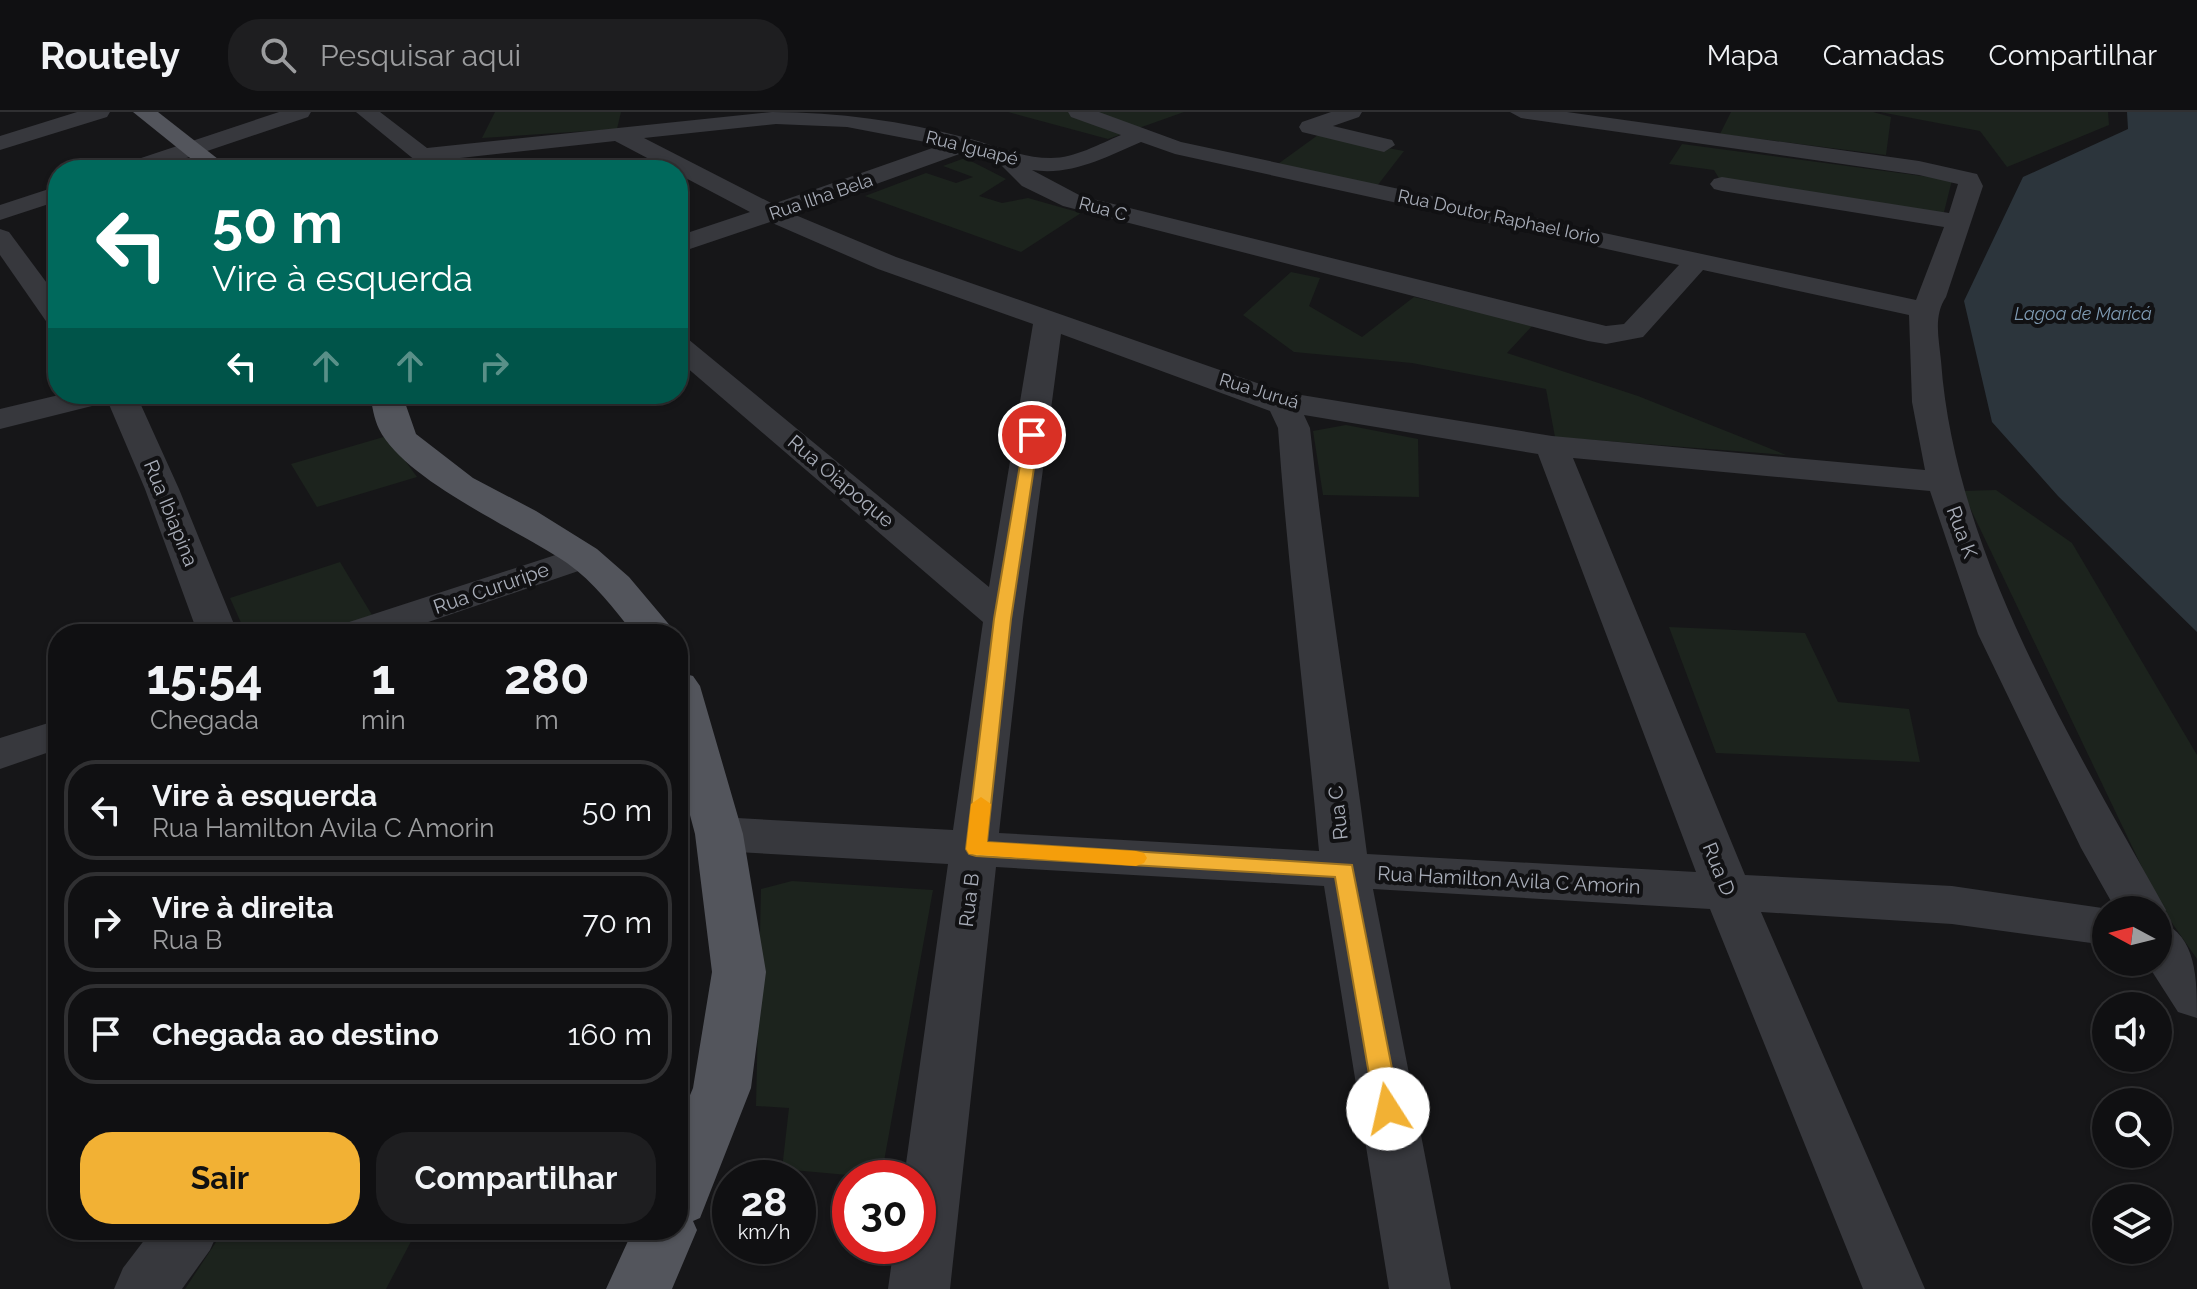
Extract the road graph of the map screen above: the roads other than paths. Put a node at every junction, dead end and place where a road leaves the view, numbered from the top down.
1 (99, 112) edge
2 (144, 112) edge
3 (300, 112) edge
4 (367, 112) edge
5 (1079, 112) edge
6 (1351, 112) edge
7 (1521, 112) edge
8 (1703, 112) edge
9 (618, 134) junction
10 (1137, 136) junction
11 (1689, 136) junction
12 (0, 143) edge
13 (964, 144) junction
14 (1384, 145) dead end
15 (190, 148) junction
16 (422, 155) junction
17 (1006, 158) junction
18 (156, 160) edge
19 (206, 160) edge
20 (428, 160) edge
21 (668, 160) edge
22 (688, 170) edge
23 (1722, 184) dead end
24 (48, 196) edge
25 (0, 213) edge
26 (772, 214) junction
27 (1957, 222) junction
28 (0, 237) edge
29 (688, 242) edge
30 (1697, 261) junction
31 (48, 304) edge
32 (1923, 310) junction
33 (1048, 322) junction
34 (688, 353) edge
35 (61, 404) edge
36 (124, 404) edge
37 (389, 404) edge
38 (1302, 413) junction
39 (0, 419) edge
40 (1552, 446) junction
41 (1944, 482) junction
42 (583, 557) junction
43 (1003, 619) junction
44 (214, 624) edge
45 (384, 624) edge
46 (648, 624) edge
47 (688, 722) edge
48 (48, 737) edge
49 (0, 754) edge
50 (719, 834) junction
51 (976, 849) junction
52 (1345, 870) junction
53 (1728, 893) junction
54 (2132, 896) edge
55 (2092, 924) edge
56 (2172, 961) edge
57 (2197, 997) edge
58 (688, 1173) edge
59 (182, 1240) edge
60 (661, 1240) edge
61 (145, 1289) edge
62 (639, 1289) edge
63 (919, 1289) edge
64 (1420, 1289) edge
65 (1894, 1289) edge

1 - 12 street
2 - 15 main road
3 - 15 street
4 - 16 street
5 - 10 street, Rua Doutor Raphael Iorio
6 - 14 street
7 - 11 street
8 - 11 street
9 - 13 street, Rua Iguapé
9 - 16 street, Rua Iguapé
9 - 21 street, Rua Juruá
10 - 17 street, Rua Iguapé
10 - 30 street, Rua Doutor Raphael Iorio
11 - 27 street, Rua K
13 - 17 street, Rua Iguapé
13 - 26 street, Rua Ilha Bela
15 - 18 street
15 - 19 main road
16 - 20 street
17 - 30 street, Rua C
22 - 26 street, Rua Juruá
23 - 27 street
24 - 25 street
26 - 29 street, Rua Ilha Bela
26 - 33 street, Rua Juruá
27 - 32 street, Rua K
28 - 31 street
30 - 32 street, Rua Doutor Raphael Iorio
32 - 41 street, Rua K
33 - 38 street, Rua Juruá
33 - 43 street, Rua B
34 - 43 street, Rua Oiapoque
35 - 39 street
36 - 44 street, Rua Ibiapina
37 - 42 main road
38 - 40 street, Rua Juruá
38 - 52 street, Rua C
40 - 41 street, Rua Juruá
40 - 53 street, Rua D
41 - 54 street, Rua K
42 - 45 street, Rua Cururipe
42 - 46 main road
43 - 51 street, Rua B
47 - 50 main road
48 - 49 street
50 - 51 street, Rua Hamilton Avila C Amorin
50 - 58 main road
51 - 52 street, Rua Hamilton Avila C Amorin
51 - 63 street, Rua B
52 - 53 street, Rua Hamilton Avila C Amorin
52 - 64 street, Rua C
53 - 55 street, Rua Hamilton Avila C Amorin
53 - 65 street, Rua D
56 - 57 street, Rua K
59 - 61 street
60 - 62 main road

